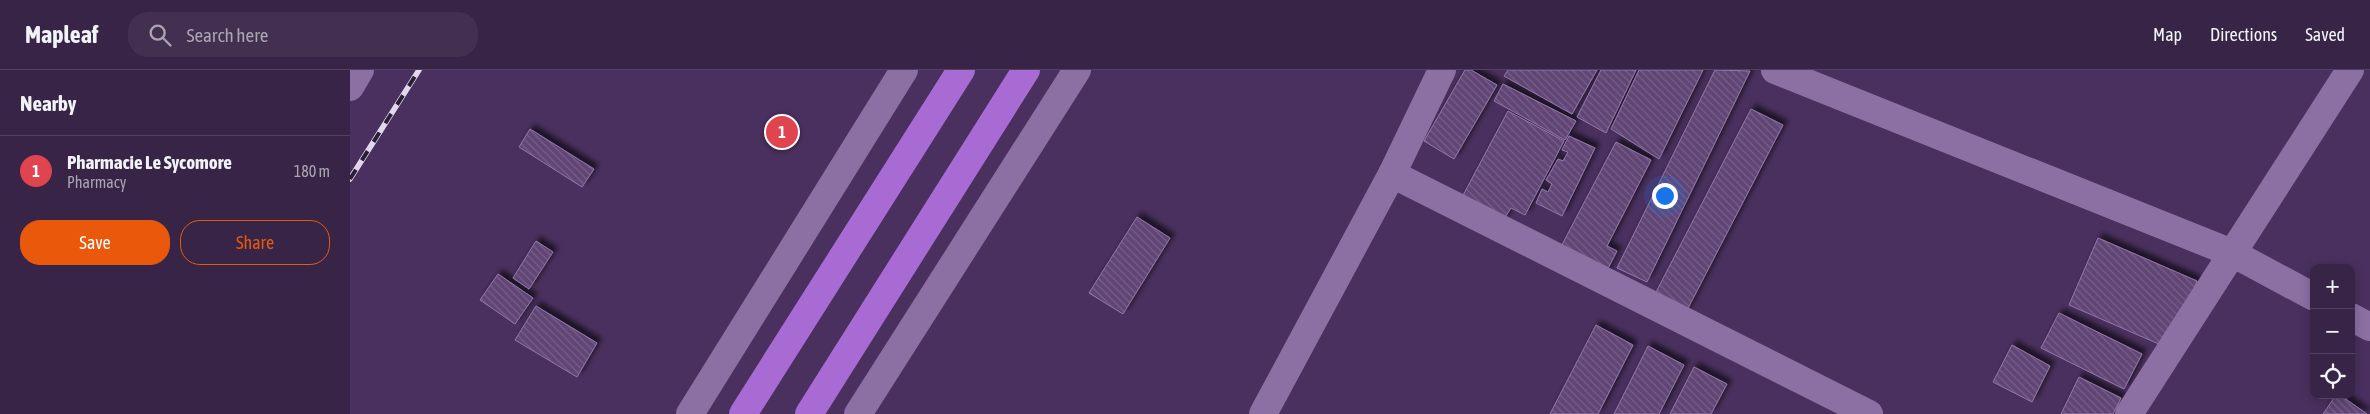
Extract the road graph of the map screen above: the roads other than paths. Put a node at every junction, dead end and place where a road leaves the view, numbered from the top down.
1 (360, 70) edge
2 (904, 70) edge
3 (961, 70) edge
4 (1026, 70) edge
5 (1077, 70) edge
6 (1442, 70) edge
7 (1776, 70) edge
8 (2350, 70) edge
9 (350, 87) edge
10 (1392, 174) junction
11 (2232, 253) junction
12 (2310, 295) edge
13 (2355, 319) edge
14 (2370, 327) edge
15 (690, 414) edge
16 (743, 414) edge
17 (809, 414) edge
18 (858, 414) edge
19 (1263, 414) edge
20 (1869, 414) edge
21 (2129, 414) edge

1 - 9 street
2 - 15 street
3 - 16 highway
4 - 17 highway
5 - 18 street
6 - 10 street
7 - 11 street
8 - 11 street
10 - 19 street
10 - 20 street
11 - 12 street
11 - 21 street
13 - 14 street

